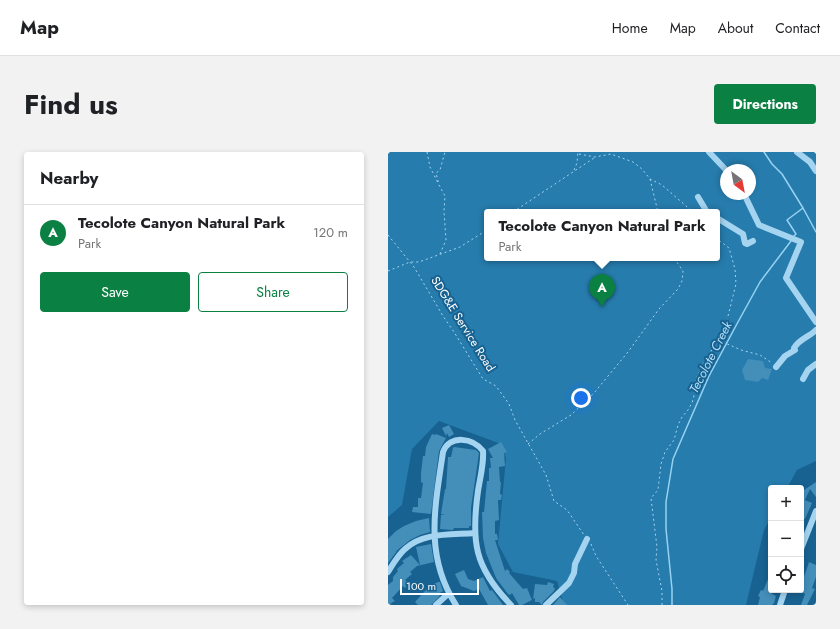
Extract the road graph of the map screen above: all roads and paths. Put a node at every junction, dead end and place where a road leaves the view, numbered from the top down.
1 (427, 152) edge
2 (445, 152) edge
3 (599, 152) edge
4 (709, 152) edge
5 (797, 152) edge
6 (578, 153) edge
7 (600, 156) junction
8 (595, 157) junction
9 (720, 164) edge
10 (816, 171) edge
11 (573, 172) junction
12 (650, 179) junction
13 (439, 185) junction
14 (698, 198) dead end
15 (747, 200) edge
16 (518, 209) edge
17 (657, 209) edge
18 (690, 209) edge
19 (706, 209) edge
20 (720, 220) edge
21 (484, 232) edge
22 (388, 235) edge
23 (720, 240) edge
24 (753, 241) dead end
25 (440, 254) junction
26 (676, 261) edge
27 (410, 262) junction
28 (388, 271) edge
29 (816, 322) edge
30 (816, 330) edge
31 (718, 340) junction
32 (816, 364) edge
33 (776, 366) joint
34 (803, 379) dead end
35 (528, 444) junction
36 (816, 511) edge
37 (475, 533) junction
38 (434, 536) junction
39 (587, 539) junction
40 (804, 541) edge
41 (388, 572) edge
42 (449, 593) junction
43 (784, 593) edge
44 (436, 605) edge
45 (456, 605) edge
46 (511, 605) edge
47 (546, 605) edge
48 (628, 605) edge
49 (662, 605) edge
50 (780, 605) edge

1 - 13 path
2 - 13 path
3 - 7 path
4 - 9 street
5 - 10 street
6 - 8 path
6 - 11 path
7 - 8 path
7 - 12 path
8 - 11 path
11 - 16 path
12 - 17 path
12 - 18 path
13 - 25 path
14 - 19 street
15 - 29 street
20 - 24 street
21 - 25 path
22 - 27 path, SDG&E Service Road
23 - 31 path
25 - 27 path
26 - 35 path
27 - 28 path
27 - 35 path, SDG&E Service Road
30 - 33 street
31 - 33 path
31 - 49 path
32 - 34 street
35 - 39 path, SDG&E Service Road
36 - 40 street
37 - 38 street
37 - 38 street
37 - 46 street
38 - 41 street
38 - 42 street
39 - 47 street
39 - 48 path, SDG&E Service Road
42 - 44 street
42 - 45 street
43 - 50 street

